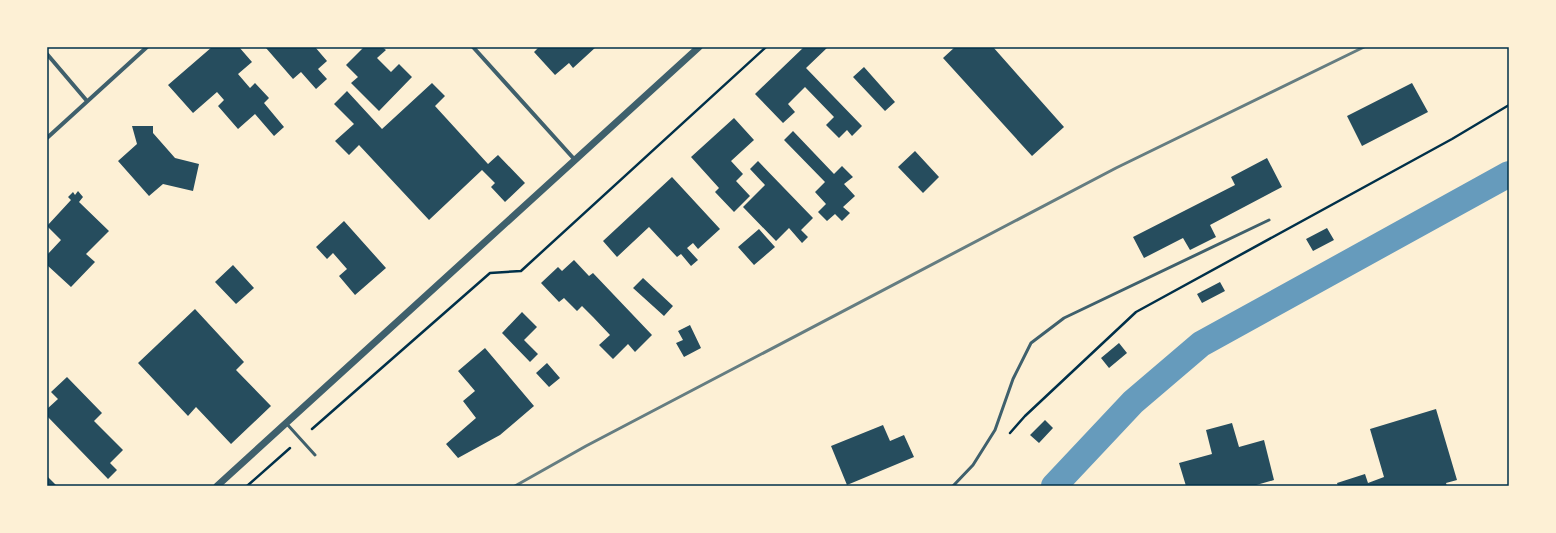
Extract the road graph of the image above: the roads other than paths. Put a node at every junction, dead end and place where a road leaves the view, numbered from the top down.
1 (147, 47) edge
2 (473, 47) edge
3 (699, 47) edge
4 (47, 54) edge
5 (87, 101) junction
6 (47, 138) edge
7 (575, 160) junction
8 (1269, 220) dead end
9 (286, 423) junction
10 (315, 455) dead end
11 (217, 486) edge
12 (953, 486) edge

1 - 5 street
2 - 7 street
3 - 7 street
4 - 5 street
5 - 6 street
7 - 9 street
8 - 12 lane
9 - 10 lane
9 - 11 street

